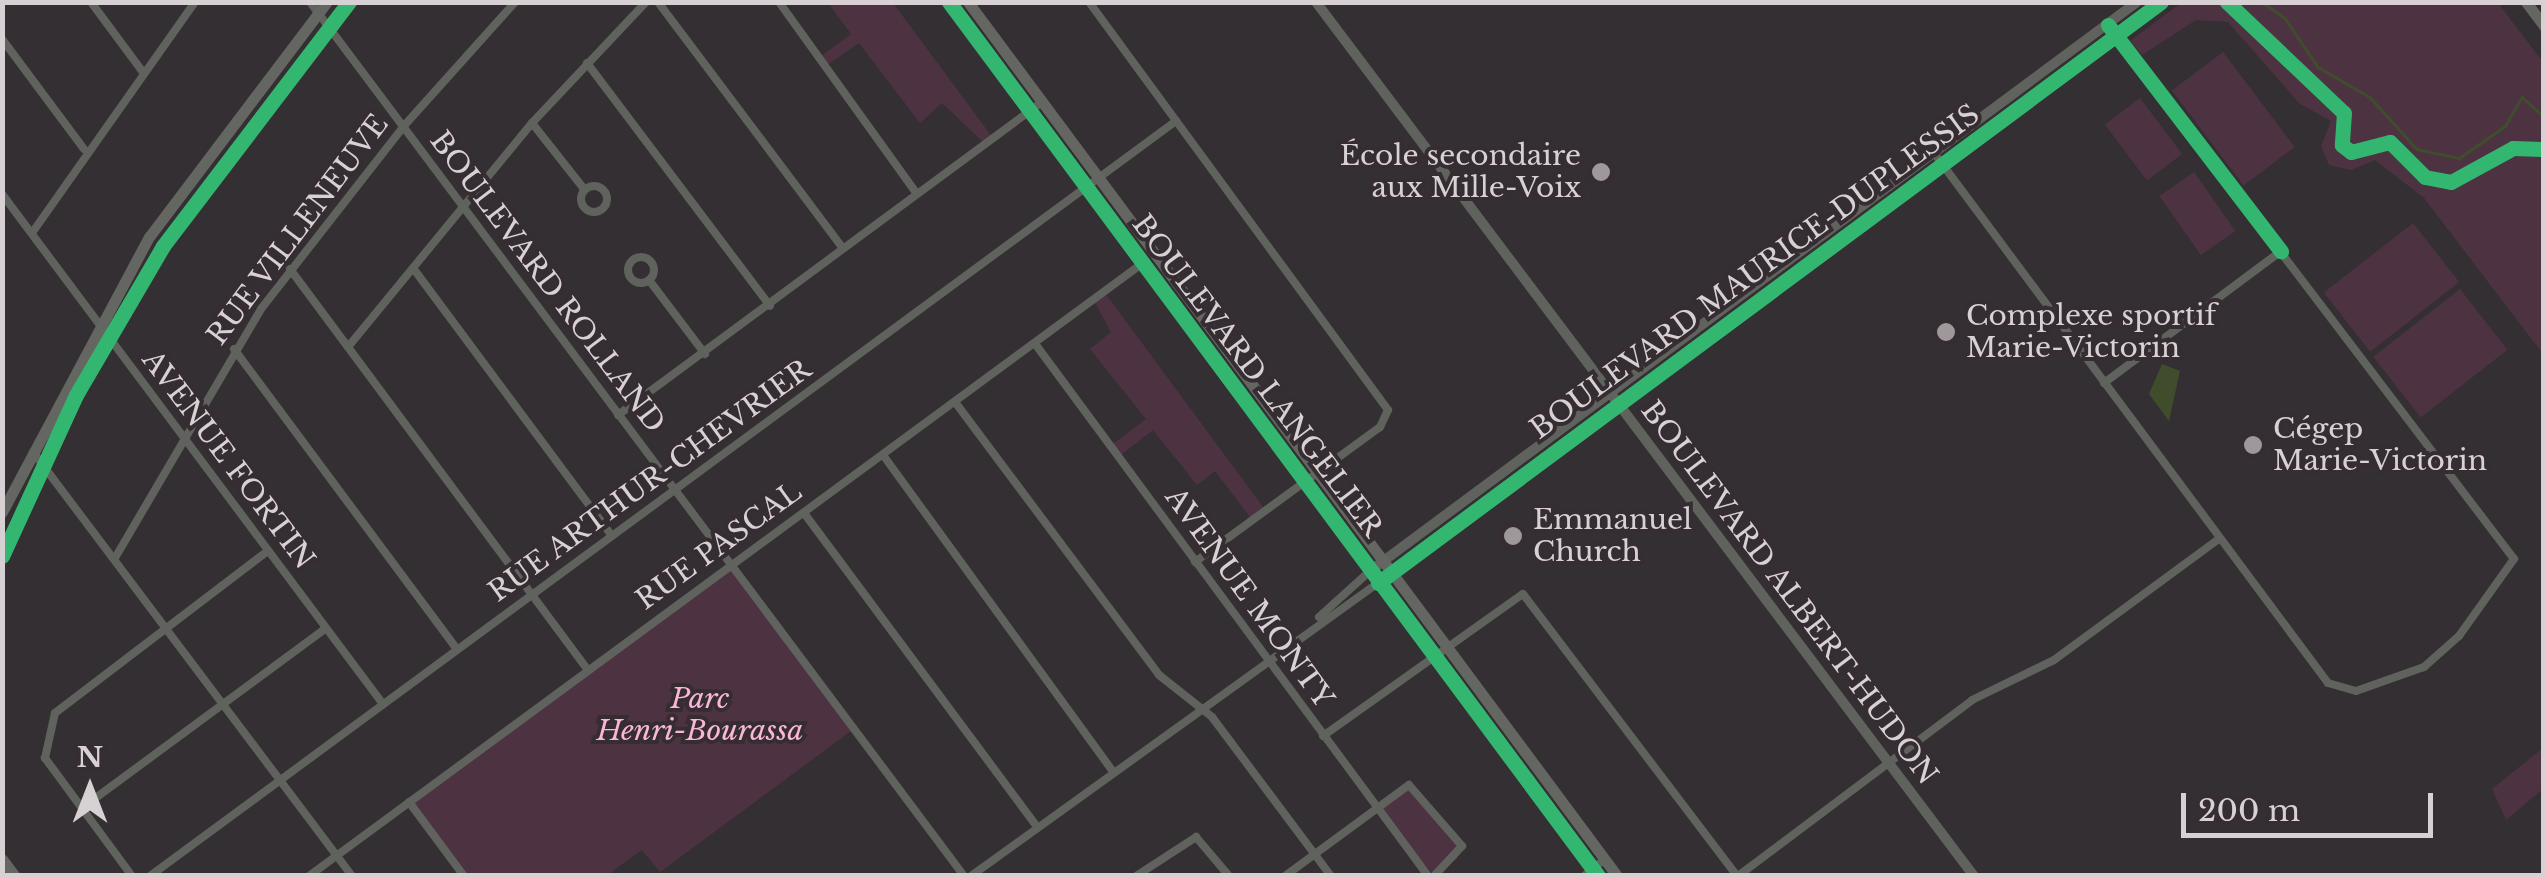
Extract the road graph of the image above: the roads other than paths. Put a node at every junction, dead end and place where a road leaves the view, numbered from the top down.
1 (91, 2) edge
2 (195, 2) edge
3 (349, 2) edge
4 (515, 2) edge
5 (646, 2) edge
6 (658, 2) edge
7 (779, 2) edge
8 (948, 2) edge
9 (968, 2) edge
10 (1088, 2) edge
11 (1316, 2) edge
12 (2137, 2) edge
13 (2160, 2) edge
14 (2526, 2) edge
15 (318, 6) edge
16 (2108, 25) junction
17 (328, 26) junction
18 (2544, 26) edge
19 (2116, 36) junction
20 (2, 40) edge
21 (587, 63) junction
22 (142, 72) junction
23 (1042, 102) junction
24 (1029, 111) junction
25 (1176, 121) junction
26 (532, 123) junction
27 (403, 127) junction
28 (84, 149) junction
29 (1934, 153) junction
30 (1943, 164) junction
31 (1098, 178) junction
32 (1086, 188) junction
33 (585, 190) dead end
34 (2, 194) edge
35 (917, 194) junction
36 (461, 206) junction
37 (32, 233) junction
38 (843, 248) junction
39 (2281, 251) junction
40 (1156, 255) junction
41 (1142, 264) junction
42 (412, 268) junction
43 (290, 270) junction
44 (649, 280) dead end
45 (770, 306) junction
46 (98, 322) junction
47 (108, 337) junction
48 (1036, 345) junction
49 (348, 347) junction
50 (234, 349) junction
51 (705, 354) junction
52 (2104, 382) junction
53 (1610, 393) junction
54 (956, 402) junction
55 (1618, 404) junction
56 (618, 414) junction
57 (183, 436) junction
58 (31, 450) junction
59 (882, 456) junction
60 (43, 463) junction
61 (1318, 473) junction
62 (1305, 482) junction
63 (675, 491) junction
64 (2, 512) edge
65 (804, 513) junction
66 (7, 531) edge
67 (611, 535) junction
68 (2219, 538) junction
69 (268, 551) junction
70 (2, 556) edge
71 (115, 558) junction
72 (1383, 561) junction
73 (1195, 562) junction
74 (732, 565) junction
75 (1370, 571) junction
76 (1392, 573) junction
77 (1378, 583) junction
78 (533, 592) junction
79 (1319, 617) junction
80 (166, 628) junction
81 (326, 628) junction
82 (1445, 646) junction
83 (458, 649) junction
84 (1433, 654) junction
85 (1265, 657) junction
86 (588, 670) junction
87 (223, 703) junction
88 (382, 704) junction
89 (1196, 708) junction
90 (1323, 736) junction
91 (1889, 762) junction
92 (1113, 771) junction
93 (280, 780) junction
94 (409, 802) junction
95 (82, 808) junction
96 (1377, 808) junction
97 (1038, 827) junction
98 (1314, 854) junction
99 (337, 855) junction
100 (2, 859) edge
101 (1605, 860) junction
102 (1592, 873) edge
103 (15, 876) edge
104 (132, 876) edge
105 (150, 876) edge
106 (309, 876) edge
107 (352, 876) edge
108 (464, 876) edge
109 (968, 876) edge
110 (1136, 876) edge
111 (1229, 876) edge
112 (1286, 876) edge
113 (1330, 876) edge
114 (1431, 876) edge
115 (1617, 876) edge
116 (1737, 876) edge
117 (1974, 876) edge

1 - 22 street
2 - 22 street
3 - 17 main road
4 - 27 street, RUE VILLENEUVE
5 - 21 street
6 - 38 street
7 - 35 street
8 - 24 main road, BOULEVARD LANGELIER
9 - 23 main road, BOULEVARD LANGELIER
10 - 25 street
11 - 53 street, BOULEVARD ALBERT-HUDON
12 - 16 street, BOULEVARD MAURICE-DUPLESSIS
13 - 19 street, BOULEVARD MAURICE-DUPLESSIS
14 - 18 main road
15 - 17 street, BOULEVARD ROLLAND
15 - 46 main road
16 - 19 street
16 - 29 street, BOULEVARD MAURICE-DUPLESSIS
17 - 27 street, BOULEVARD ROLLAND
17 - 47 main road
19 - 30 street, BOULEVARD MAURICE-DUPLESSIS
19 - 39 street
20 - 28 street
21 - 26 street
21 - 45 street
22 - 28 street
23 - 24 street
23 - 31 main road, BOULEVARD LANGELIER
24 - 32 main road, BOULEVARD LANGELIER
24 - 35 street
25 - 31 street, RUE ARTHUR-CHEVRIER
25 - 61 street
26 - 33 street
26 - 36 street
27 - 36 street, BOULEVARD ROLLAND
27 - 43 street, RUE VILLENEUVE
28 - 37 street
29 - 30 street
29 - 53 street, BOULEVARD MAURICE-DUPLESSIS
30 - 52 street
30 - 55 street, BOULEVARD MAURICE-DUPLESSIS
31 - 32 street, RUE ARTHUR-CHEVRIER
31 - 40 main road, BOULEVARD LANGELIER
32 - 41 main road, BOULEVARD LANGELIER
32 - 63 street, RUE ARTHUR-CHEVRIER
34 - 37 street, AVENUE FORTIN
35 - 38 street
36 - 42 street
36 - 56 street, BOULEVARD ROLLAND
37 - 46 street, AVENUE FORTIN
38 - 45 street
39 - 52 street
39 - 68 street
40 - 41 street, RUE PASCAL
40 - 61 main road, BOULEVARD LANGELIER
41 - 48 street, RUE PASCAL
41 - 62 main road, BOULEVARD LANGELIER
42 - 49 street
42 - 67 street
43 - 49 street
43 - 50 street, RUE VILLENEUVE
44 - 51 street
45 - 51 street
46 - 47 street, AVENUE FORTIN
46 - 58 main road
47 - 57 street, AVENUE FORTIN
47 - 60 main road
48 - 54 street, RUE PASCAL
48 - 73 street, AVENUE MONTY
49 - 78 street
50 - 57 street, RUE VILLENEUVE
50 - 83 street
51 - 56 street
52 - 68 street
53 - 55 street, BOULEVARD ALBERT-HUDON
53 - 72 street, BOULEVARD MAURICE-DUPLESSIS
54 - 59 street, RUE PASCAL
54 - 89 street
55 - 76 street, BOULEVARD MAURICE-DUPLESSIS
55 - 91 street, BOULEVARD ALBERT-HUDON
56 - 63 street, BOULEVARD ROLLAND
57 - 69 street, AVENUE FORTIN
57 - 71 street, RUE VILLENEUVE
58 - 60 street
58 - 64 main road
59 - 65 street, RUE PASCAL
59 - 92 street
60 - 66 main road
60 - 71 street
61 - 62 street
61 - 72 main road, BOULEVARD LANGELIER
62 - 73 street
62 - 75 main road, BOULEVARD LANGELIER
63 - 67 street, RUE ARTHUR-CHEVRIER
63 - 74 street, BOULEVARD ROLLAND
65 - 74 street, RUE PASCAL
65 - 97 street
66 - 70 main road
67 - 78 street, RUE ARTHUR-CHEVRIER
68 - 91 street
69 - 80 street
69 - 81 street, AVENUE FORTIN
71 - 80 street
72 - 75 street, BOULEVARD MAURICE-DUPLESSIS
72 - 76 main road, BOULEVARD LANGELIER
73 - 85 street, AVENUE MONTY
74 - 86 street, RUE PASCAL
74 - 109 street, BOULEVARD ROLLAND
75 - 77 main road, BOULEVARD LANGELIER
75 - 79 street, BOULEVARD MAURICE-DUPLESSIS
76 - 77 street, BOULEVARD MAURICE-DUPLESSIS
76 - 82 main road, BOULEVARD LANGELIER
77 - 79 street, BOULEVARD MAURICE-DUPLESSIS
77 - 84 main road, BOULEVARD LANGELIER
78 - 83 street, RUE ARTHUR-CHEVRIER
78 - 86 street
79 - 85 street, BOULEVARD MAURICE-DUPLESSIS
80 - 87 street
80 - 95 street
81 - 87 street
81 - 88 street, AVENUE FORTIN
82 - 84 street
82 - 101 main road, BOULEVARD LANGELIER
82 - 116 street
83 - 88 street, RUE ARTHUR-CHEVRIER
84 - 90 street
84 - 102 main road, BOULEVARD LANGELIER
85 - 89 street, BOULEVARD MAURICE-DUPLESSIS
85 - 90 street, AVENUE MONTY
86 - 94 street, RUE PASCAL
87 - 93 street
87 - 95 street
88 - 93 street, RUE ARTHUR-CHEVRIER
89 - 92 street, BOULEVARD MAURICE-DUPLESSIS
89 - 98 street
90 - 96 street, AVENUE MONTY
91 - 116 street
91 - 117 street, BOULEVARD ALBERT-HUDON
92 - 97 street, BOULEVARD MAURICE-DUPLESSIS
93 - 99 street
93 - 105 street, RUE ARTHUR-CHEVRIER
94 - 99 street, RUE PASCAL
94 - 108 street
95 - 104 street
96 - 98 street
96 - 114 street, AVENUE MONTY
96 - 114 street
97 - 109 street, BOULEVARD MAURICE-DUPLESSIS
98 - 112 street
98 - 113 street
99 - 106 street, RUE PASCAL
99 - 107 street
100 - 103 main road
101 - 102 street
101 - 115 main road, BOULEVARD LANGELIER
110 - 111 street

